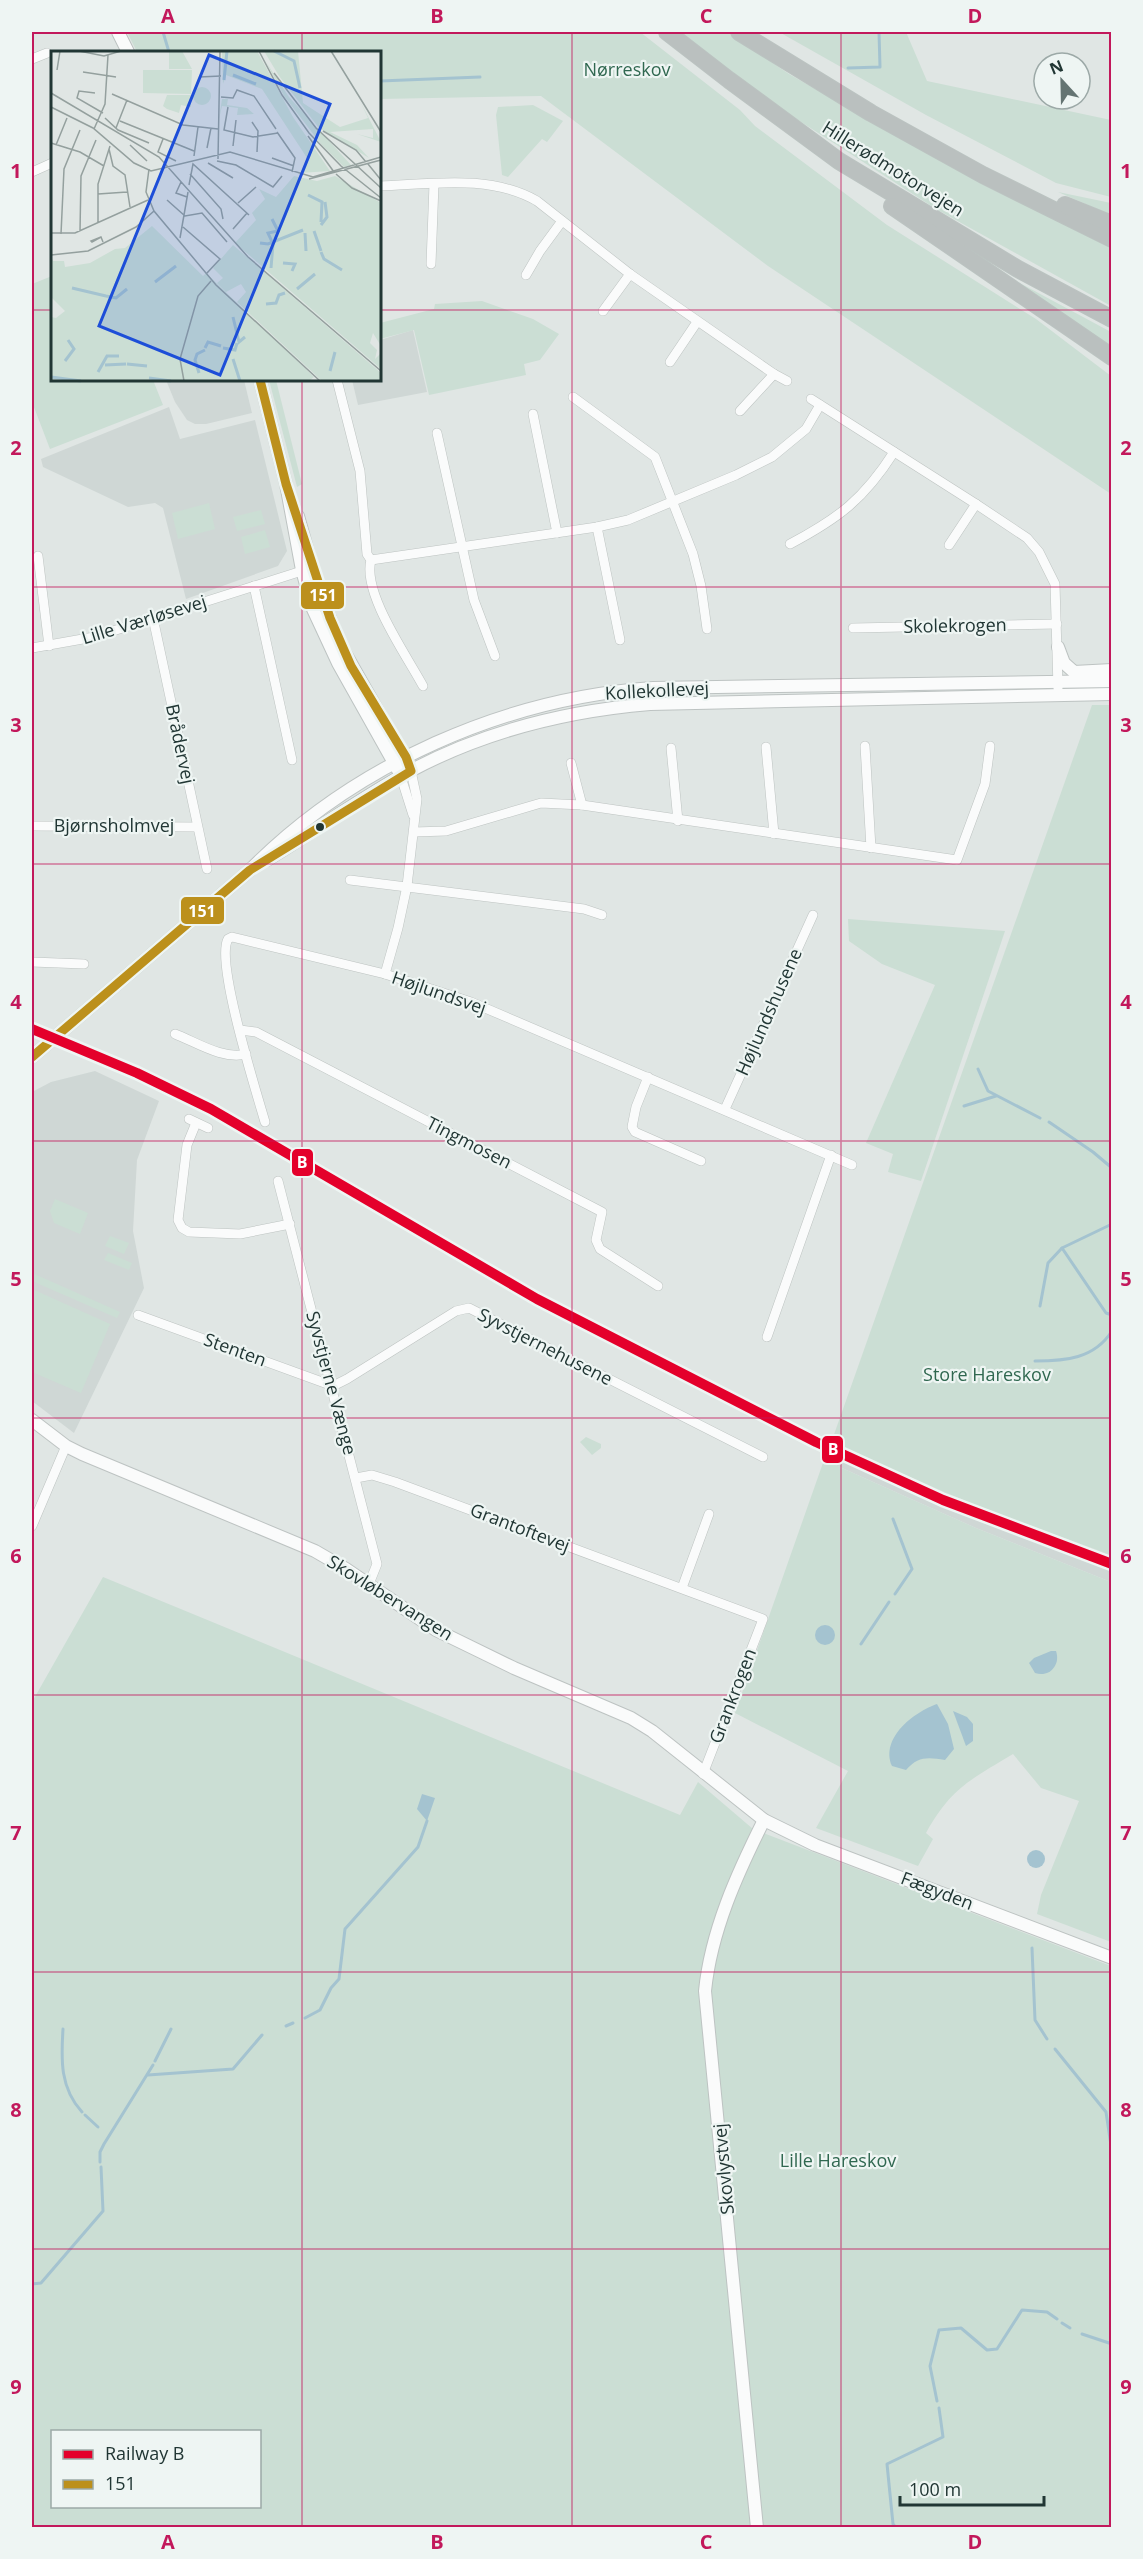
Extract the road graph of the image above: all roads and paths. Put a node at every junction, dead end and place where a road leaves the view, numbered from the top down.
1 (118, 32) edge
2 (668, 32) edge
3 (739, 32) edge
4 (128, 51) edge
5 (47, 53) dead end
6 (32, 59) edge
7 (839, 161) junction
8 (51, 163) edge
9 (32, 172) edge
10 (983, 175) junction
11 (434, 184) junction
12 (381, 186) edge
13 (562, 221) junction
14 (1112, 224) edge
15 (1112, 239) edge
16 (430, 264) dead end
17 (630, 274) junction
18 (526, 275) dead end
19 (603, 311) dead end
20 (1112, 320) edge
21 (697, 322) junction
22 (1112, 357) edge
23 (670, 362) dead end
24 (774, 374) junction
25 (260, 381) edge
26 (337, 381) edge
27 (787, 381) dead end
28 (573, 397) dead end
29 (811, 399) dead end
30 (820, 405) junction
31 (740, 411) dead end
32 (533, 414) dead end
33 (437, 433) dead end
34 (894, 452) junction
35 (674, 501) junction
36 (976, 504) junction
37 (597, 527) junction
38 (556, 533) junction
39 (790, 544) dead end
40 (949, 545) dead end
41 (463, 547) junction
42 (38, 556) dead end
43 (371, 560) junction
44 (307, 569) junction
45 (254, 586) junction
46 (153, 618) junction
47 (1057, 624) junction
48 (854, 628) dead end
49 (707, 629) dead end
50 (620, 640) dead end
51 (49, 646) junction
52 (1058, 647) junction
53 (32, 648) edge
54 (495, 656) dead end
55 (1112, 670) edge
56 (1112, 681) edge
57 (1058, 683) junction
58 (423, 686) dead end
59 (1112, 694) edge
60 (1059, 696) junction
61 (865, 746) dead end
62 (990, 746) dead end
63 (766, 747) dead end
64 (671, 748) dead end
65 (292, 760) dead end
66 (401, 760) junction
67 (571, 763) dead end
68 (406, 774) junction
69 (582, 805) junction
70 (678, 821) junction
71 (32, 826) edge
72 (197, 827) junction
73 (414, 832) junction
74 (774, 834) junction
75 (871, 848) junction
76 (207, 869) dead end
77 (250, 870) junction
78 (350, 880) dead end
79 (407, 886) junction
80 (602, 915) dead end
81 (813, 915) dead end
82 (32, 962) edge
83 (84, 964) dead end
84 (385, 974) junction
85 (240, 1030) junction
86 (175, 1034) dead end
87 (246, 1054) junction
88 (32, 1057) edge
89 (648, 1077) junction
90 (724, 1109) junction
91 (265, 1122) dead end
92 (208, 1128) dead end
93 (831, 1155) junction
94 (701, 1161) dead end
95 (852, 1165) dead end
96 (278, 1181) dead end
97 (290, 1224) junction
98 (658, 1286) dead end
99 (138, 1315) dead end
100 (767, 1337) dead end
101 (333, 1386) junction
102 (32, 1420) edge
103 (66, 1446) junction
104 (763, 1457) dead end
105 (357, 1478) junction
106 (709, 1514) dead end
107 (32, 1526) edge
108 (369, 1584) junction
109 (682, 1588) junction
110 (763, 1619) joint
111 (704, 1774) junction
112 (764, 1820) junction
113 (1112, 1958) edge
114 (757, 2528) edge

1 - 4 street
2 - 7 highway, Hillerødmotorvejen
3 - 10 highway, Hillerødmotorvejen
5 - 6 street
7 - 20 highway, Hillerødmotorvejen
7 - 22 highway
8 - 9 street
10 - 14 highway
10 - 15 highway, Hillerødmotorvejen
11 - 12 street
11 - 13 street
11 - 16 street
13 - 17 street
13 - 18 street
17 - 19 street
17 - 21 street
21 - 23 street
21 - 24 street
24 - 27 street
24 - 31 street
25 - 44 street
26 - 43 street
28 - 35 street
29 - 30 street
30 - 34 street
30 - 35 street
32 - 38 street
33 - 41 street
34 - 36 street
34 - 39 street
35 - 37 street
35 - 49 street
36 - 40 street
36 - 47 street
37 - 38 street
37 - 50 street
38 - 41 street
41 - 43 street
41 - 54 street
42 - 51 street
43 - 58 street
44 - 45 street, Lille Værløsevej
44 - 66 street
45 - 46 street, Lille Værløsevej
45 - 65 street
46 - 51 street, Lille Værløsevej
46 - 72 street, Brådervej
47 - 48 street, Skolekrogen
47 - 52 street
51 - 53 street, Lille Værløsevej
52 - 55 street
52 - 57 street
56 - 57 street, Kollekollevej
57 - 60 street
57 - 66 street, Kollekollevej
59 - 60 street, Kollekollevej
60 - 68 street, Kollekollevej
61 - 75 street
62 - 75 street
63 - 74 street
64 - 70 street
66 - 68 street
66 - 77 street, Kollekollevej
67 - 69 street
68 - 73 street
68 - 77 street, Kollekollevej
69 - 70 street
69 - 73 street
70 - 74 street
71 - 72 street, Bjørnsholmvej
72 - 76 street, Brådervej
73 - 79 street
74 - 75 street
77 - 88 street, Kollekollevej
78 - 79 street
79 - 80 street
79 - 84 street
81 - 90 street, Højlundshusene
82 - 83 street
84 - 85 street, Højlundsvej
84 - 89 street, Højlundsvej
85 - 87 street
85 - 98 street, Tingmosen
86 - 87 street
87 - 91 street
89 - 90 street, Højlundsvej
89 - 94 street
90 - 93 street, Højlundsvej
92 - 97 street
93 - 95 street, Højlundsvej
93 - 100 street
96 - 97 street, Syvstjerne Vænge
97 - 101 street, Syvstjerne Vænge
99 - 101 street, Stenten
101 - 104 street, Syvstjernehusene
101 - 105 street, Syvstjerne Vænge
102 - 103 street, Skovløbervangen
103 - 107 street
103 - 108 street, Skovløbervangen
105 - 108 street, Syvstjerne Vænge
105 - 109 street, Grantoftevej
106 - 109 street
108 - 111 street, Skovløbervangen
109 - 110 street, Grantoftevej
110 - 111 street, Grankrogen
111 - 112 street, Skovløbervangen
112 - 113 street, Fægyden
112 - 114 street, Skovlystvej

